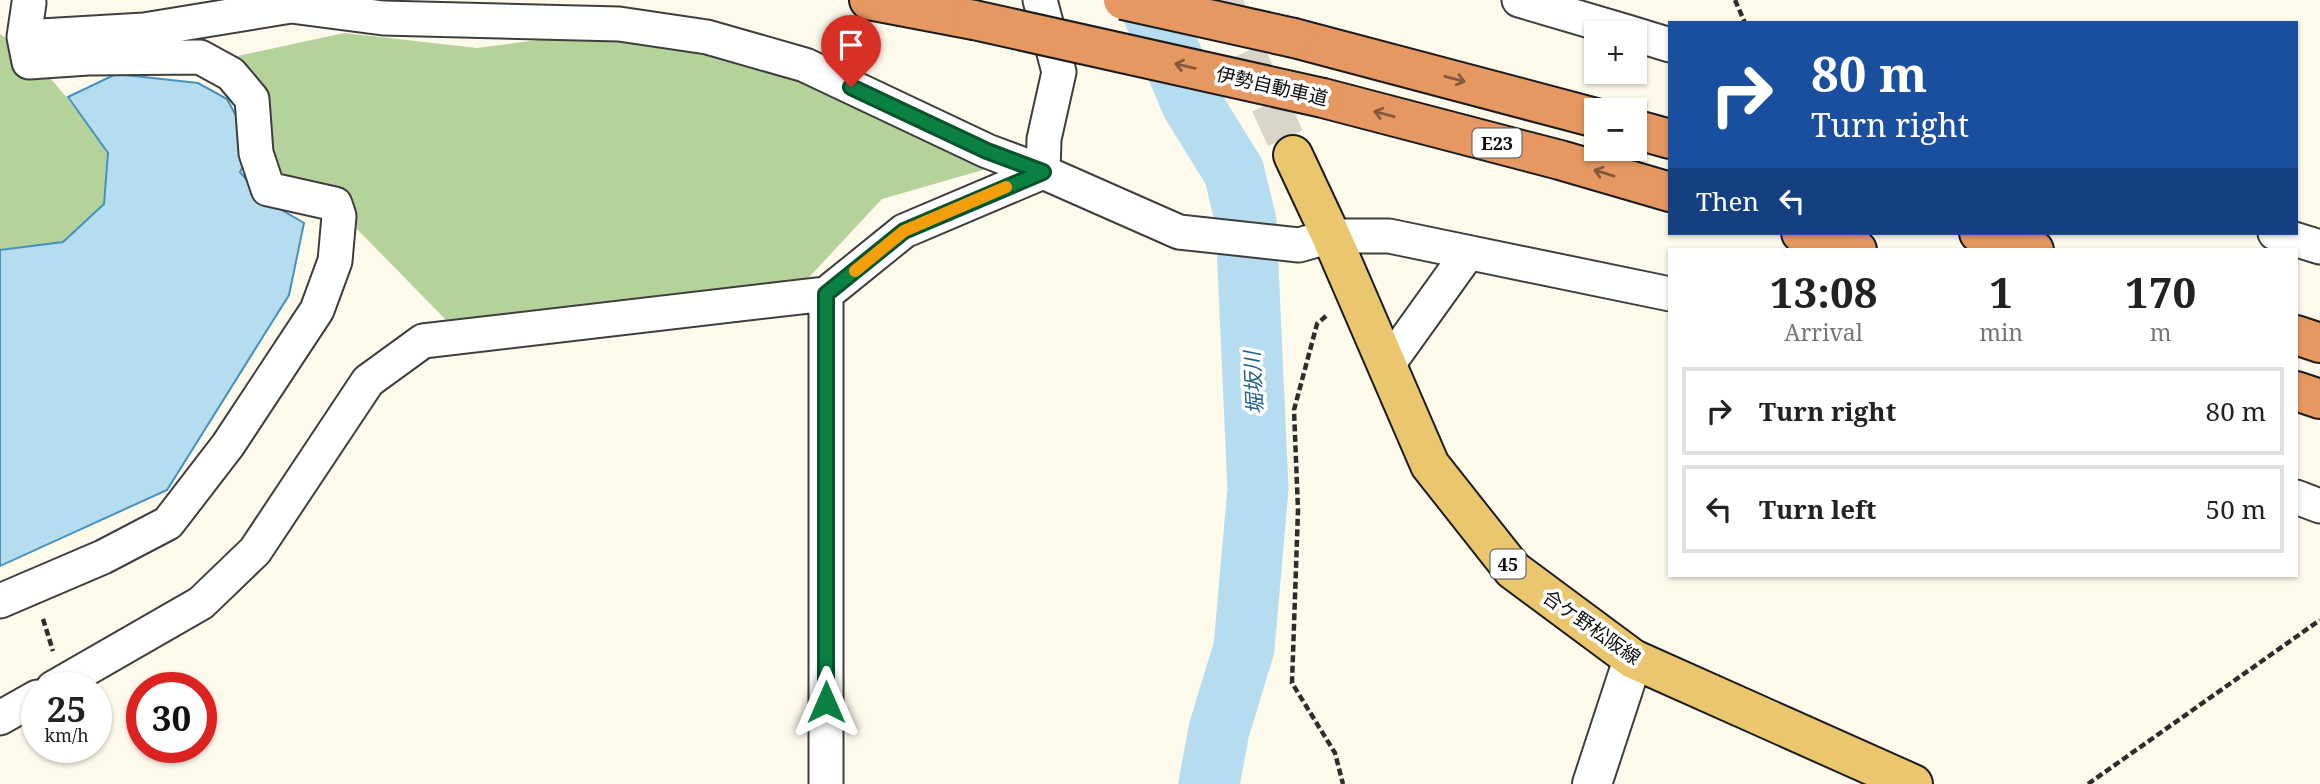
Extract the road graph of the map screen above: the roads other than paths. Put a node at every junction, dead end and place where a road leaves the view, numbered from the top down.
1 (869, 0) edge
2 (1040, 0) edge
3 (1123, 0) edge
4 (1518, 0) edge
5 (29, 3) dead end
6 (1589, 21) edge
7 (24, 37) junction
8 (1647, 38) edge
9 (1668, 44) edge
10 (1584, 115) edge
11 (1647, 133) edge
12 (1668, 138) edge
13 (1293, 155) tunnel mouth
14 (1043, 172) junction
15 (1668, 191) edge
16 (1808, 235) edge
17 (1985, 235) edge
18 (2282, 235) edge
19 (1331, 236) junction
20 (2320, 247) edge
21 (1850, 248) edge
22 (2028, 248) edge
23 (1468, 253) junction
24 (826, 294) junction
25 (1668, 294) edge
26 (2298, 336) edge
27 (2320, 343) edge
28 (1387, 366) junction
29 (2298, 392) edge
30 (2320, 399) edge
31 (2298, 498) edge
32 (2320, 506) edge
33 (0, 601) edge
34 (1633, 659) junction
35 (81, 672) edge
36 (21, 706) edge
37 (0, 718) edge
38 (826, 784) edge
39 (1592, 784) edge
40 (1913, 784) edge

15 -> 1 highway, 伊勢自動車道 / E23, bridge
2 - 14 street
3 -> 10 highway, bridge
4 - 6 street
5 - 7 street
7 - 14 street
7 - 33 street
8 - 9 street
11 - 12 highway
13 - 19 main road, 合ケ野松阪線 / 45
14 - 19 street
14 - 24 street
16 - 21 highway
17 - 22 highway
18 - 20 street
19 - 23 street
19 - 28 main road, 合ケ野松阪線 / 45
23 - 25 street
23 - 28 street
24 - 35 street
24 - 38 street
26 - 27 highway
28 - 34 main road, 合ケ野松阪線 / 45
29 - 30 highway
31 - 32 street
34 - 39 street
34 - 40 main road, 合ケ野松阪線 / 45
36 - 37 street

